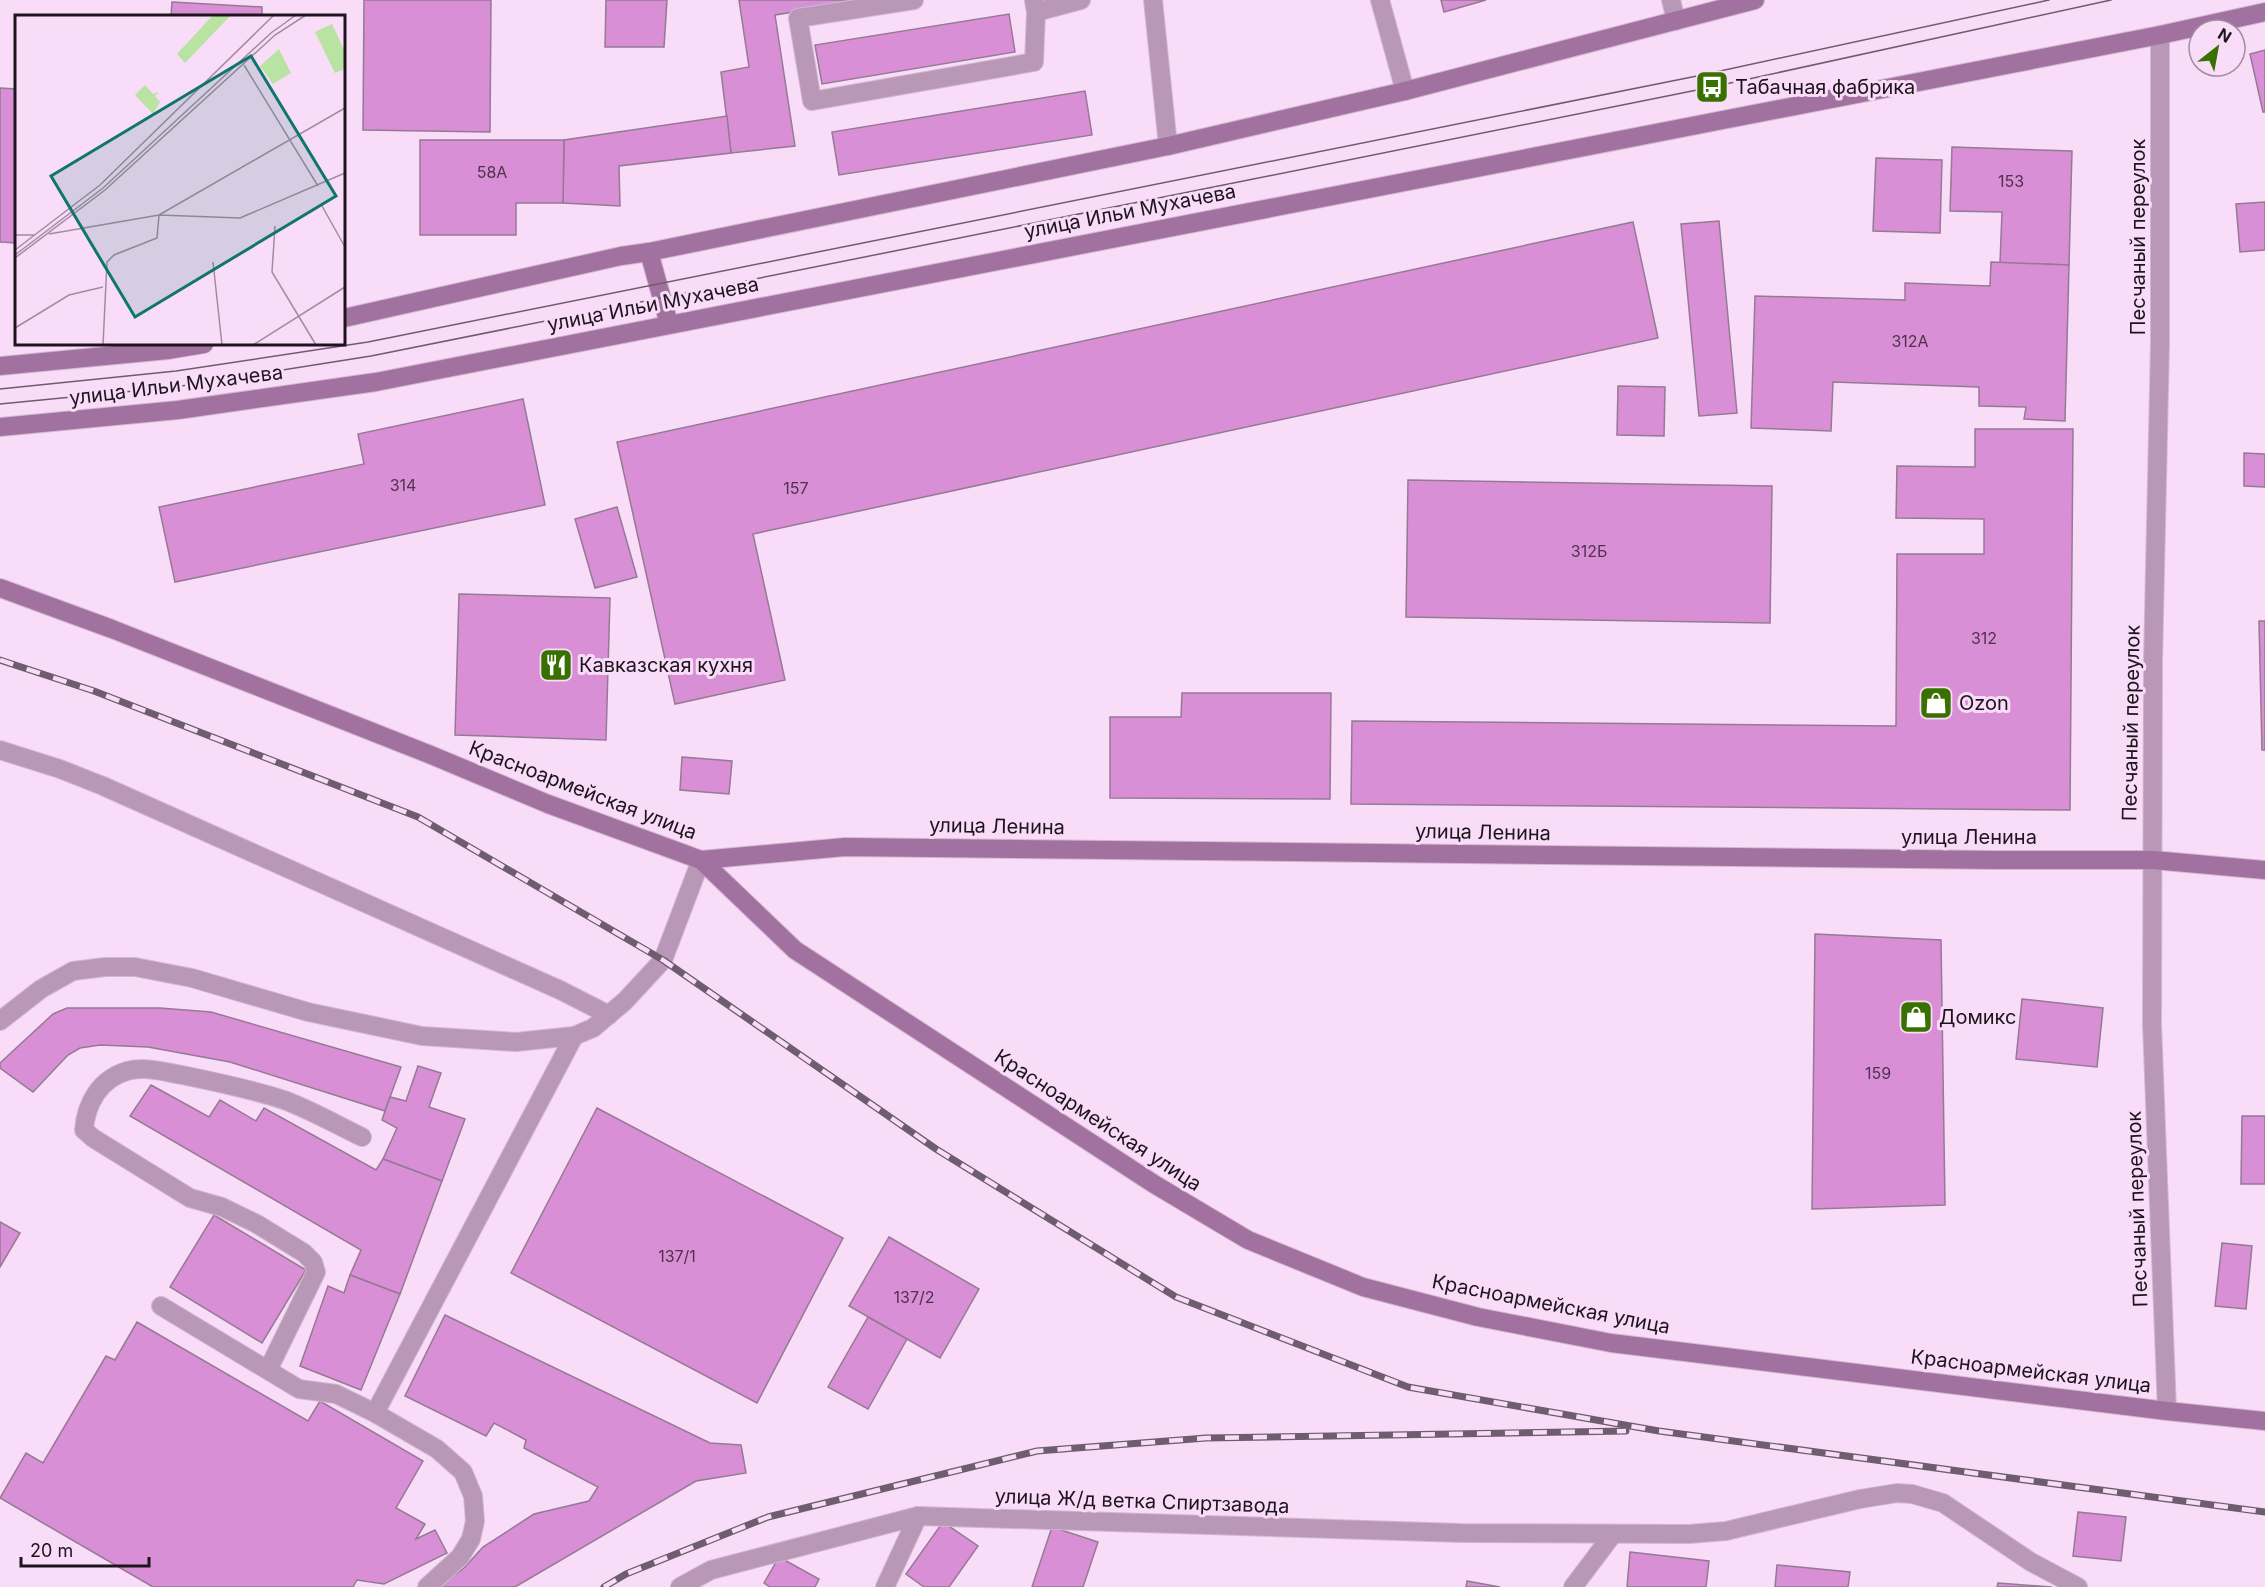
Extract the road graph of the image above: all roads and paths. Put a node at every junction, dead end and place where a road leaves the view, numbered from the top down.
1 (914, 0) edge
2 (1081, 0) edge
3 (1153, 0) edge
4 (1380, 0) edge
5 (1671, 0) edge
6 (1755, 0) edge
7 (1035, 6) edge
8 (2265, 12) edge
9 (1676, 21) junction
10 (2160, 35) junction
11 (1405, 91) junction
12 (1168, 146) junction
13 (650, 252) junction
14 (345, 318) edge
15 (669, 324) junction
16 (198, 345) edge
17 (0, 366) edge
18 (0, 427) edge
19 (0, 588) edge
20 (0, 750) edge
21 (700, 860) junction
22 (2152, 860) junction
23 (2265, 870) edge
24 (609, 1015) junction
25 (0, 1021) edge
26 (574, 1036) junction
27 (363, 1137) dead end
28 (160, 1306) dead end
29 (268, 1370) junction
30 (2166, 1411) junction
31 (375, 1413) junction
32 (2265, 1421) edge
33 (918, 1516) junction
34 (1613, 1534) junction
35 (427, 1587) edge
36 (680, 1587) edge
37 (885, 1587) edge
38 (1573, 1587) edge
39 (2078, 1587) edge

1 - 7 street
2 - 7 street
3 - 12 street
4 - 11 street
5 - 9 street
6 - 9 main road
8 - 10 main road, улица Ильи Мухачева
9 - 11 main road
10 - 15 main road, улица Ильи Мухачева
10 - 22 street, Песчаный переулок
11 - 12 main road
12 - 13 main road
13 - 14 main road
13 - 15 main road
15 - 18 main road, улица Ильи Мухачева
16 - 17 main road, улица Ильи Мухачева
19 - 21 main road, Красноармейская улица
20 - 24 street
21 - 22 main road, улица Ленина
21 - 24 street
21 - 30 main road, Красноармейская улица
22 - 23 main road, улица Ленина
22 - 30 street, Песчаный переулок
24 - 26 street
25 - 26 street
26 - 31 street
27 - 29 street
28 - 29 street
29 - 31 street
30 - 32 main road, Красноармейская улица
31 - 35 street
33 - 34 street, улица Ж/д ветка Спиртзавода
33 - 36 street, улица Ж/д ветка Спиртзавода
33 - 37 street
34 - 38 street
34 - 39 street, улица Ж/д ветка Спиртзавода

